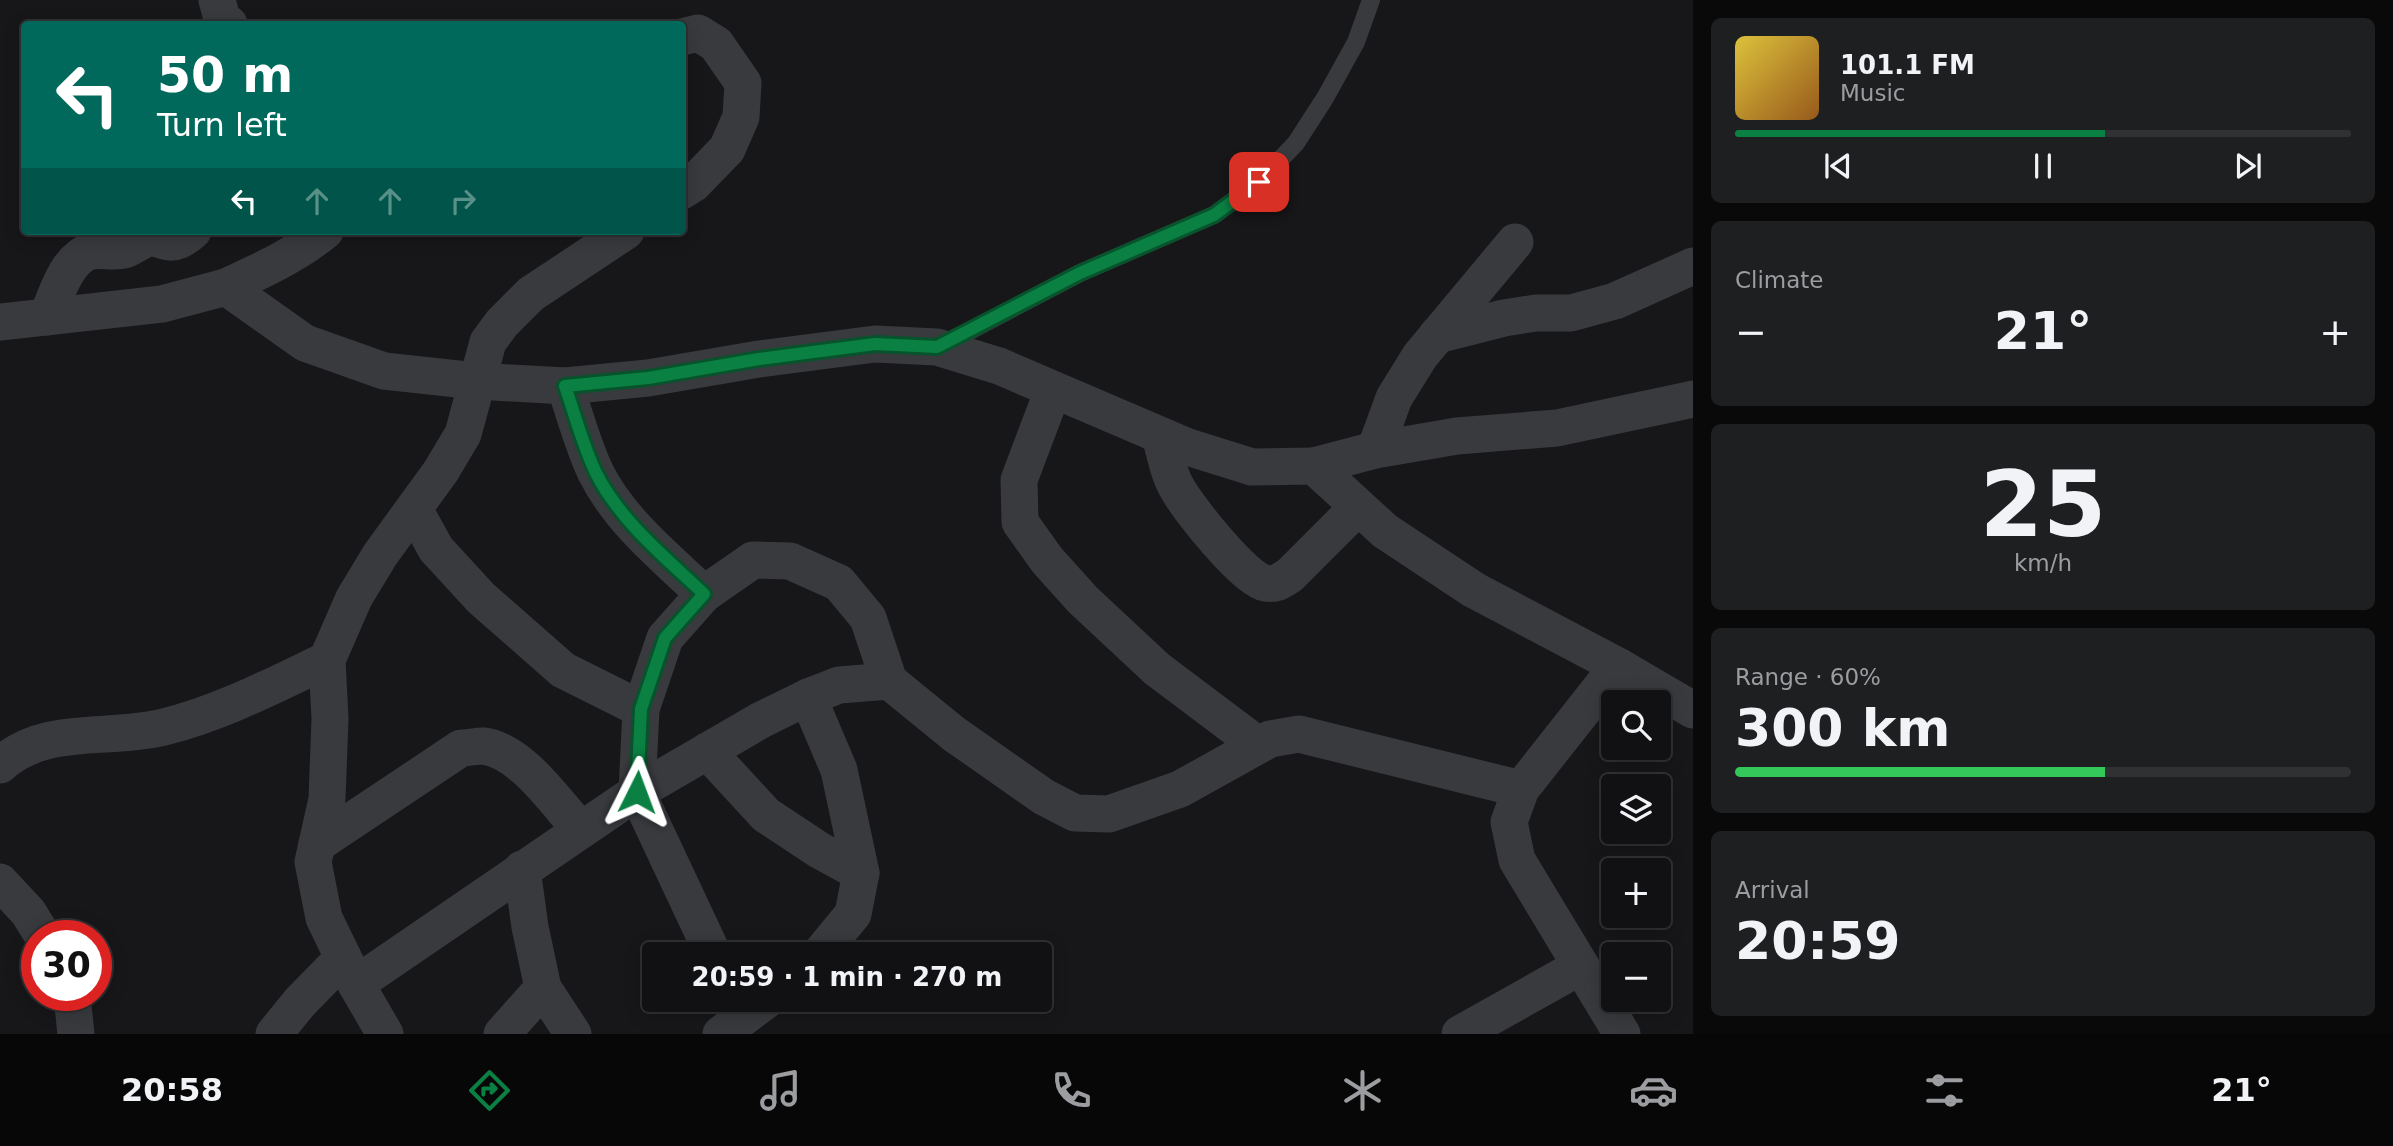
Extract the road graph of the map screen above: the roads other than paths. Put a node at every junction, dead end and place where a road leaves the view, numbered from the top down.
1 (217, 0) edge
2 (1371, 0) edge
3 (225, 21) edge
4 (686, 36) edge
5 (686, 188) edge
6 (187, 235) edge
7 (311, 235) edge
8 (620, 235) edge
9 (1515, 242) dead end
10 (1693, 266) edge
11 (226, 287) junction
12 (47, 317) junction
13 (0, 321) edge
14 (1437, 335) junction
15 (937, 347) junction
16 (476, 381) junction
17 (565, 386) junction
18 (1053, 390) junction
19 (1693, 400) edge
20 (1160, 436) junction
21 (1375, 450) junction
22 (1314, 466) junction
23 (1358, 507) junction
24 (414, 509) junction
25 (704, 594) junction
26 (327, 660) junction
27 (1618, 666) junction
28 (889, 681) junction
29 (808, 697) junction
30 (641, 709) junction
31 (1693, 710) edge
32 (1258, 745) junction
33 (707, 751) junction
34 (0, 765) edge
35 (1521, 789) junction
36 (637, 792) junction
37 (581, 830) junction
38 (317, 844) junction
39 (522, 869) junction
40 (861, 873) junction
41 (0, 882) edge
42 (33, 920) edge
43 (707, 942) edge
44 (830, 942) edge
45 (1581, 966) junction
46 (350, 971) junction
47 (543, 988) junction
48 (74, 1011) edge
49 (76, 1034) edge
50 (274, 1034) edge
51 (385, 1034) edge
52 (502, 1034) edge
53 (572, 1034) edge
54 (1460, 1034) edge
55 (1622, 1034) edge

1 - 3 street
2 - 15 lane
4 - 5 street
6 - 12 street
7 - 11 street
8 - 16 street
9 - 14 street
10 - 14 street
11 - 12 street
11 - 16 street
12 - 13 street
14 - 21 street
15 - 17 street
15 - 18 street
16 - 17 street
16 - 24 street
17 - 25 street
18 - 20 street
18 - 32 street
19 - 21 street
20 - 22 street
20 - 23 street
21 - 22 street
22 - 23 street
23 - 27 street
24 - 26 street
24 - 30 street
25 - 28 street
25 - 30 street
26 - 34 street
26 - 38 street
27 - 31 street
27 - 35 street
28 - 29 street
28 - 32 street
29 - 33 street
29 - 40 street
30 - 36 street
32 - 35 street
33 - 36 street
33 - 40 street
35 - 45 street
36 - 37 street
36 - 43 street
37 - 38 street
37 - 39 street
38 - 46 street
39 - 46 street
39 - 47 street
40 - 44 street
41 - 42 street
45 - 54 street
45 - 55 street
46 - 50 street
46 - 51 street
47 - 52 street
47 - 53 street
48 - 49 street

